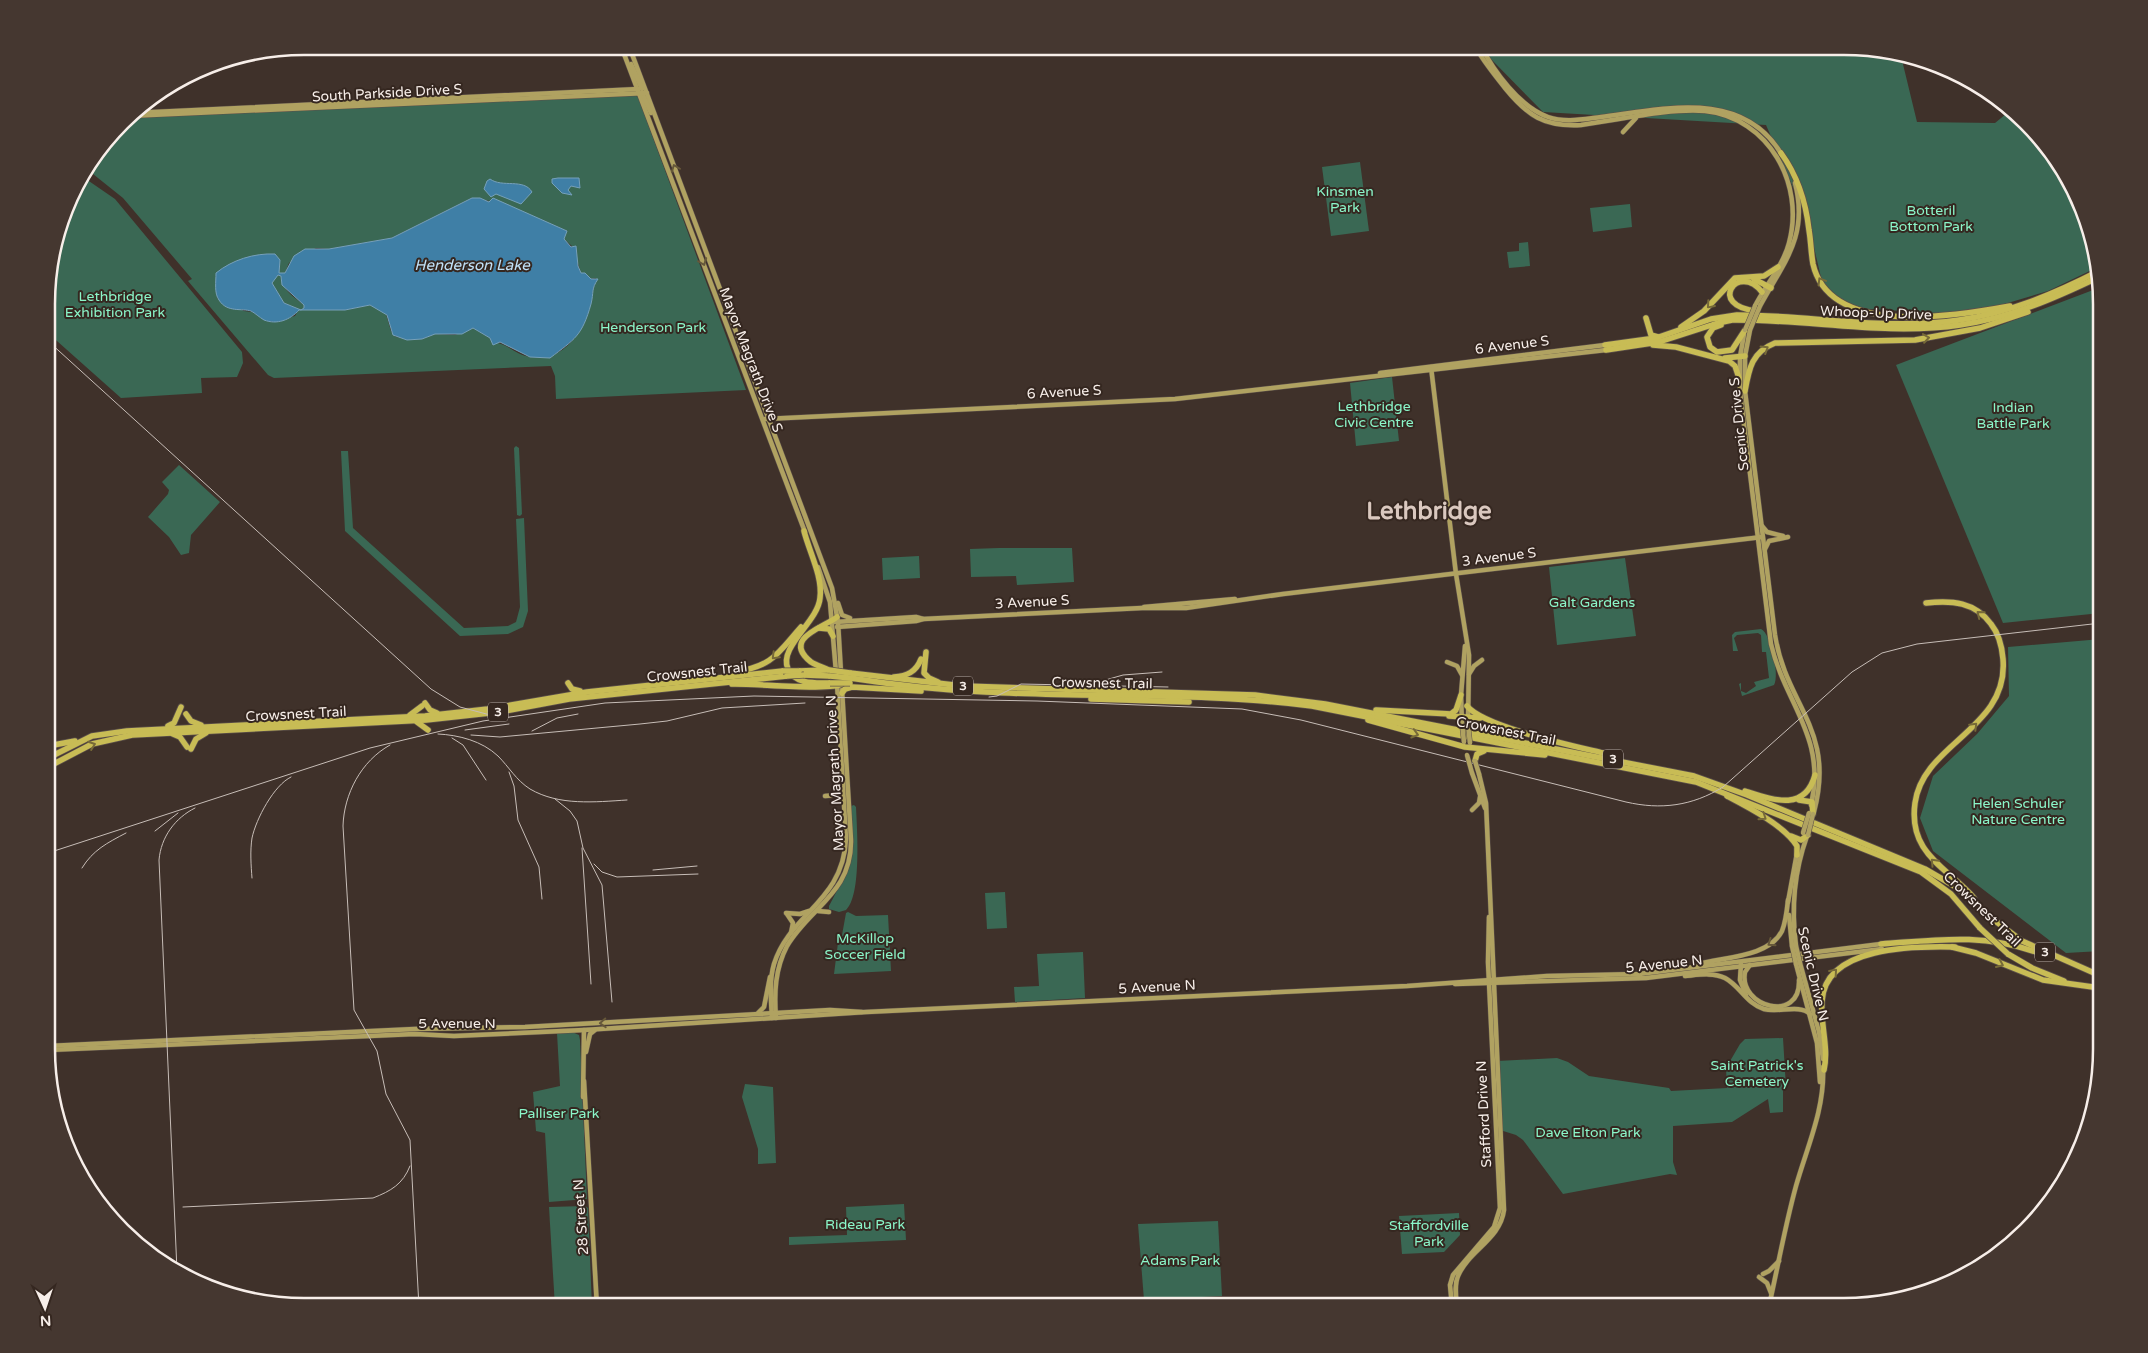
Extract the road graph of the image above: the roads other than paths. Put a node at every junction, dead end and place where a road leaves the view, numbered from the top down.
1 (625, 55) edge
2 (632, 55) edge
3 (1481, 55) edge
4 (1487, 55) edge
5 (642, 91) junction
6 (145, 112) edge
7 (142, 115) edge
8 (1637, 117) junction
9 (1623, 132) dead end
10 (1781, 153) junction
11 (1778, 267) junction
12 (2091, 275) edge
13 (1748, 276) junction
14 (2092, 281) edge
15 (2092, 281) edge
16 (1768, 287) junction
17 (1762, 292) junction
18 (2031, 302) junction
19 (1757, 306) junction
20 (1811, 318) junction
21 (1791, 322) junction
22 (1748, 330) junction
23 (1669, 334) junction
24 (1660, 337) junction
25 (1640, 341) junction
26 (1646, 345) junction
27 (1605, 348) junction
28 (1742, 357) junction
29 (1716, 358) junction
30 (1432, 369) junction
31 (1739, 378) junction
32 (1745, 391) junction
33 (761, 419) junction
34 (768, 419) junction
35 (1759, 524) junction
36 (804, 531) junction
37 (1760, 537) junction
38 (1738, 539) junction
39 (1762, 552) junction
40 (1456, 574) junction
41 (832, 588) junction
42 (1926, 602) dead end
43 (819, 606) junction
44 (867, 619) junction
45 (923, 619) junction
46 (835, 623) junction
47 (814, 628) junction
48 (834, 636) junction
49 (1482, 660) dead end
50 (1447, 662) dead end
51 (829, 676) junction
52 (851, 677) junction
53 (1465, 678) junction
54 (568, 683) dead end
55 (674, 684) junction
56 (840, 685) junction
57 (987, 690) junction
58 (587, 692) junction
59 (842, 694) junction
60 (1047, 694) junction
61 (1184, 695) junction
62 (1202, 695) junction
63 (1461, 695) junction
64 (569, 696) junction
65 (1189, 702) dead end
66 (1325, 704) junction
67 (1467, 706) junction
68 (181, 707) dead end
69 (1335, 710) junction
70 (186, 714) dead end
71 (444, 714) junction
72 (1437, 714) junction
73 (402, 717) junction
74 (1463, 720) junction
75 (1488, 720) junction
76 (415, 721) junction
77 (205, 726) junction
78 (161, 728) junction
79 (428, 730) dead end
80 (216, 731) junction
81 (168, 733) junction
82 (92, 736) junction
83 (55, 744) edge
84 (1468, 745) junction
85 (1486, 750) junction
86 (55, 754) edge
87 (1475, 758) junction
88 (55, 763) edge
89 (1625, 766) junction
90 (1655, 767) junction
91 (1815, 774) junction
92 (1671, 775) junction
93 (844, 786) junction
94 (825, 796) dead end
95 (1480, 796) junction
96 (1789, 799) junction
97 (1812, 802) junction
98 (1485, 808) junction
99 (1472, 810) dead end
100 (1811, 814) junction
101 (1787, 834) junction
102 (1805, 834) junction
103 (1801, 840) junction
104 (1797, 855) junction
105 (1788, 900) junction
106 (825, 902) junction
107 (816, 910) junction
108 (1994, 920) junction
109 (790, 935) junction
110 (1794, 946) junction
111 (1882, 946) junction
112 (1955, 947) junction
113 (1741, 963) junction
114 (1751, 964) junction
115 (1798, 964) junction
116 (774, 966) junction
117 (1490, 966) junction
118 (1683, 968) junction
119 (2093, 973) edge
120 (2093, 973) edge
121 (1669, 976) junction
122 (1478, 980) junction
123 (1508, 981) junction
124 (1491, 982) junction
125 (1448, 983) junction
126 (2093, 987) edge
127 (2093, 987) edge
128 (1494, 995) junction
129 (1748, 998) junction
130 (775, 1000) junction
131 (1809, 1001) junction
132 (1787, 1011) junction
133 (794, 1012) junction
134 (866, 1012) junction
135 (756, 1014) junction
136 (1810, 1014) junction
137 (773, 1015) junction
138 (584, 1024) junction
139 (599, 1029) junction
140 (584, 1030) junction
141 (55, 1046) edge
142 (55, 1050) edge
143 (583, 1063) junction
144 (1824, 1070) junction
145 (1818, 1113) junction
146 (1780, 1260) junction
147 (1772, 1295) junction
148 (597, 1298) edge
149 (1451, 1298) edge
150 (1457, 1298) edge
151 (1771, 1298) edge

1 - 5 main road, Mayor Magrath Drive S
2 - 5 main road, Mayor Magrath Drive S
3 - 8 main road, Scenic Drive S
4 - 10 main road, Scenic Drive S
5 - 6 main road, South Parkside Drive S
5 - 7 main road, South Parkside Drive S
5 -> 33 main road, Mayor Magrath Drive S
34 -> 5 main road, Mayor Magrath Drive S
8 - 9 main road
8 - 11 main road, Scenic Drive S
10 - 16 main road, Scenic Drive S
18 -> 10 highway
11 - 13 highway
11 - 16 main road, Scenic Drive S
12 - 18 highway, Whoop-Up Drive
13 - 16 highway
13 -> 23 highway
14 - 21 highway, Whoop-Up Drive
32 -> 15 highway
16 - 17 main road, Scenic Drive S
16 - 19 main road, Scenic Drive S
17 - 19 main road, Scenic Drive S
17 - 20 highway
18 - 20 highway, Whoop-Up Drive
19 - 22 main road, Scenic Drive S, bridge
20 - 23 highway, Whoop-Up Drive
21 - 22 highway
21 - 26 highway, Whoop-Up Drive
22 - 28 main road, Scenic Drive S
23 - 24 highway, Whoop-Up Drive
24 - 25 highway, 6 Avenue S
24 - 25 highway
25 - 27 highway, 6 Avenue S
26 - 27 highway, 6 Avenue S
26 - 29 highway
27 - 30 main road, 6 Avenue S
28 - 29 highway
28 - 31 main road, Scenic Drive S
28 - 32 main road, Scenic Drive S
29 - 31 highway
30 - 34 main road, 6 Avenue S
30 - 40 main road, Stafford Drive N
31 - 35 main road, Scenic Drive S
32 - 35 main road, Scenic Drive S
33 - 34 main road, 6 Avenue S
33 - 36 main road, Mayor Magrath Drive S
34 - 41 main road, Mayor Magrath Drive S
35 - 37 main road, Scenic Drive S
35 - 38 main road
35 - 39 main road
36 - 43 highway
36 - 46 main road, Mayor Magrath Drive S
37 - 38 main road, 3 Avenue S
37 - 39 main road, Scenic Drive S
38 - 39 main road
38 - 40 main road, 3 Avenue S
39 - 91 main road, Scenic Drive S
39 - 100 main road, Scenic Drive S
40 - 45 main road, 3 Avenue S
40 - 53 main road, Stafford Drive N
41 - 44 main road
41 - 46 main road, Mayor Magrath Drive S
108 -> 42 highway
43 - 51 highway
43 -> 55 highway
44 - 45 main road, 3 Avenue S
44 - 46 main road, 3 Avenue S
45 - 46 main road, 3 Avenue S
46 - 47 highway
46 - 48 main road, Mayor Magrath Drive S
46 - 56 main road, Mayor Magrath Drive S
47 - 48 highway
47 - 51 highway
48 - 56 main road, Mayor Magrath Drive S
49 - 53 main road
50 - 53 main road
51 - 52 highway, bridge
51 - 52 highway, Crowsnest Trail / 3, bridge
51 - 55 highway, Crowsnest Trail / 3, bridge
52 - 57 highway, Crowsnest Trail / 3
52 - 57 highway, Crowsnest Trail / 3
52 - 57 highway
53 - 63 main road, Stafford Drive N
53 - 67 main road, Stafford Drive N
54 - 58 highway
55 - 56 highway
55 - 58 highway, Crowsnest Trail / 3
55 - 64 highway, Crowsnest Trail / 3
56 - 59 main road, Mayor Magrath Drive N
56 - 93 main road, Mayor Magrath Drive N
57 - 59 highway
57 - 60 highway, Crowsnest Trail / 3
57 - 61 highway, Crowsnest Trail / 3
58 - 64 highway, Crowsnest Trail / 3
59 - 106 main road, Mayor Magrath Drive N
60 - 61 highway, Crowsnest Trail / 3
60 - 65 highway
61 - 62 highway, Crowsnest Trail / 3
62 - 66 highway, Crowsnest Trail / 3
62 - 69 highway, Crowsnest Trail / 3
63 - 72 highway
63 - 74 main road, Stafford Drive N
64 - 71 highway, Crowsnest Trail / 3
64 - 76 highway, Crowsnest Trail / 3
66 - 72 highway
66 - 90 highway, Crowsnest Trail / 3
67 - 74 main road, Stafford Drive N
67 - 75 highway
68 - 78 highway
69 -> 84 highway
69 - 89 highway, Crowsnest Trail / 3
70 - 77 highway
71 - 73 highway, Crowsnest Trail / 3
71 - 73 highway
72 - 74 highway
73 - 77 highway, Crowsnest Trail / 3
74 - 75 highway
74 - 84 main road, Stafford Drive N, bridge
74 - 84 main road, Stafford Drive N, bridge
75 - 90 highway
76 - 79 highway
76 - 80 highway, Crowsnest Trail / 3
77 - 78 highway, Crowsnest Trail / 3
78 - 82 highway, Crowsnest Trail / 3
80 - 81 highway, Crowsnest Trail / 3
80 - 81 highway
88 -> 81 highway, Crowsnest Trail / 3
82 - 83 highway
82 - 86 highway, Crowsnest Trail / 3
84 - 85 highway
84 - 87 main road, Stafford Drive N
84 - 95 main road, Stafford Drive N, bridge
85 - 87 highway
85 - 89 highway
87 - 98 main road, Stafford Drive N, bridge
89 - 92 highway, Crowsnest Trail / 3
90 - 96 highway
90 - 108 highway, Crowsnest Trail / 3
91 - 96 highway
91 - 97 main road, Scenic Drive S
92 -> 101 highway
92 - 126 highway, Crowsnest Trail / 3, bridge
93 - 94 main road
93 - 107 main road, Mayor Magrath Drive N
95 - 98 main road, Stafford Drive N
95 - 99 main road
96 - 97 highway
97 - 100 highway
98 - 117 main road, Stafford Drive N
100 - 102 main road, Scenic Drive N, bridge
101 - 103 highway
101 - 104 highway
102 - 103 highway
102 - 110 main road, Scenic Drive N
103 - 104 main road, Scenic Drive N
104 - 105 main road, Scenic Drive N
105 - 110 main road, Scenic Drive N
105 -> 118 main road
106 - 107 main road, Mayor Magrath Drive N
106 - 107 main road
107 - 109 main road, Mayor Magrath Drive N
107 - 109 main road
107 - 130 main road, Mayor Magrath Drive N
108 - 119 highway, Crowsnest Trail / 3
109 - 116 main road, Mayor Magrath Drive N
110 - 115 main road, Scenic Drive N, bridge
111 - 112 highway
111 - 113 main road, 5 Avenue N
111 - 114 main road, 5 Avenue N
111 - 120 highway
112 -> 127 highway
144 -> 112 highway
113 - 114 main road, 5 Avenue N
113 - 118 main road, 5 Avenue N
113 - 121 main road, 5 Avenue N
113 - 129 main road
114 - 115 main road
115 - 131 main road, Scenic Drive N
116 - 135 main road
116 - 137 main road, Mayor Magrath Drive N
117 - 122 main road
117 - 123 main road
117 - 124 main road, Stafford Drive N
118 - 123 main road, 5 Avenue N
121 - 123 main road, 5 Avenue N
121 - 129 main road
122 - 124 main road, 5 Avenue N
122 - 125 main road, 5 Avenue N
123 - 124 main road, 5 Avenue N
123 - 128 main road
124 - 125 main road, 5 Avenue N
124 - 128 main road, Stafford Drive N
124 - 149 main road, Stafford Drive N
125 - 134 main road, 5 Avenue N
128 - 150 main road, Stafford Drive N
129 - 132 main road
130 - 133 main road
130 - 137 main road, Mayor Magrath Drive N
131 - 132 main road
131 - 136 main road, Scenic Drive N
131 - 144 main road, Scenic Drive N
132 - 136 main road
133 - 134 main road, 5 Avenue N
133 - 137 main road, 5 Avenue N
134 - 137 main road, 5 Avenue N
135 - 137 main road, 5 Avenue N
135 -> 138 main road, 5 Avenue N
136 - 145 main road, Scenic Drive N
137 - 139 main road, 5 Avenue N
138 - 140 main road, 28 Street N
138 - 141 main road, 5 Avenue N
139 - 140 main road, 5 Avenue N
139 - 143 main road
140 - 142 main road, 5 Avenue N
140 - 143 main road, 28 Street N
143 - 148 main road, 28 Street N
144 - 145 main road, Scenic Drive N
145 - 146 main road, Scenic Drive N
146 - 147 main road, Scenic Drive N
146 - 147 main road
147 - 151 main road, Scenic Drive N

